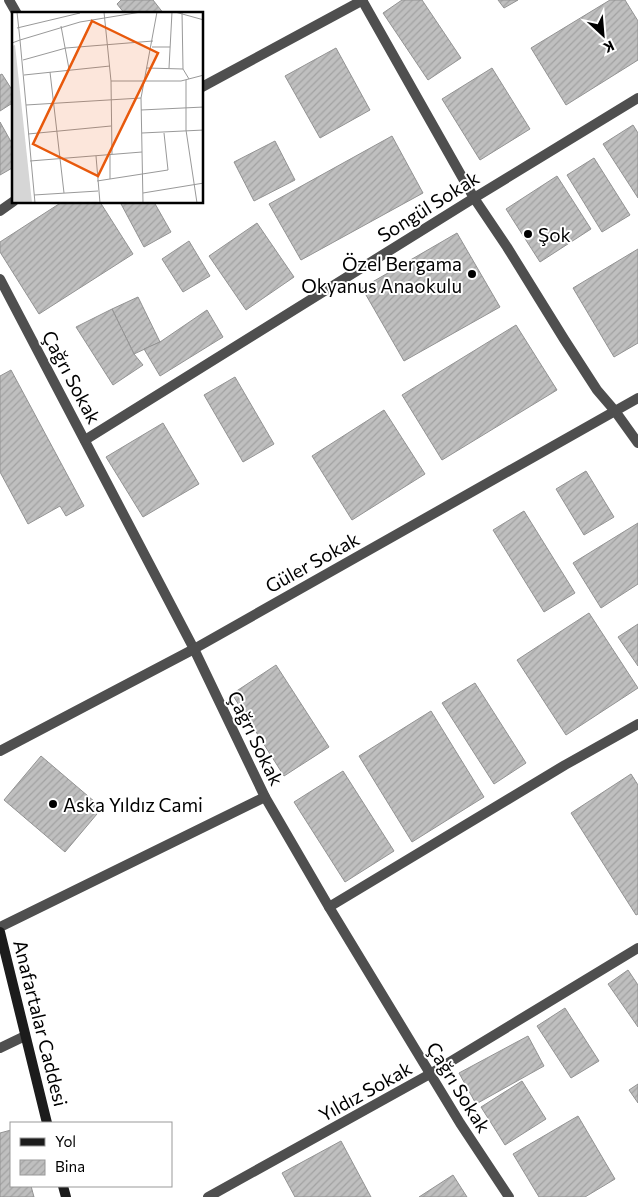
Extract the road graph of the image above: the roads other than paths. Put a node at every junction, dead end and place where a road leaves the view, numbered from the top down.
1 (9, 0) edge
2 (362, 0) edge
3 (16, 12) edge
4 (204, 85) edge
5 (638, 98) edge
6 (474, 198) junction
7 (12, 202) edge
8 (0, 211) edge
9 (0, 279) edge
10 (638, 398) edge
11 (615, 411) junction
12 (85, 440) junction
13 (638, 443) edge
14 (194, 649) junction
15 (638, 725) edge
16 (0, 751) edge
17 (265, 797) junction
18 (329, 907) junction
19 (0, 927) edge
20 (0, 932) edge
21 (638, 948) edge
22 (25, 1036) junction
23 (0, 1048) edge
24 (430, 1074) junction
25 (47, 1122) edge
26 (208, 1197) edge
27 (509, 1197) edge

1 - 3 street
2 - 4 street
2 - 6 street
5 - 6 street, Songül Sokak
6 - 11 street
6 - 12 street, Songül Sokak
7 - 8 street
9 - 12 street, Çağrı Sokak
10 - 11 street, Güler Sokak
11 - 13 street
11 - 14 street, Güler Sokak
12 - 14 street, Çağrı Sokak
14 - 16 street, Güler Sokak
14 - 17 street, Çağrı Sokak
15 - 18 street
17 - 18 street, Çağrı Sokak
17 - 19 street
18 - 24 street, Çağrı Sokak
20 - 22 street, Anafartalar Caddesi
21 - 24 street, Yıldız Sokak
22 - 23 street
22 - 25 street, Anafartalar Caddesi
24 - 26 street, Yıldız Sokak
24 - 27 street, Çağrı Sokak

